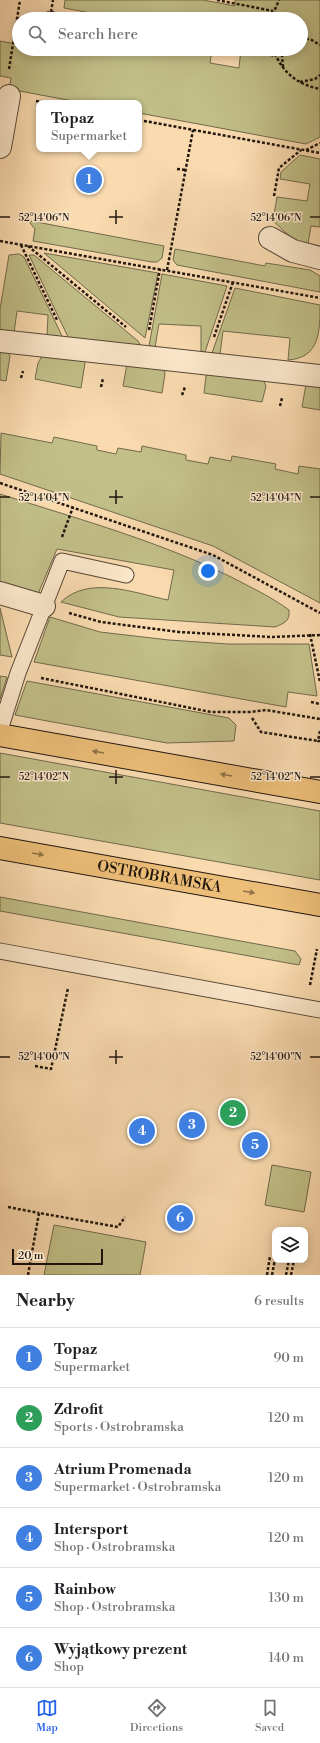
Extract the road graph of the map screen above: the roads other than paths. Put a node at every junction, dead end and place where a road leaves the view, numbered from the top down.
1 (9, 96) dead end
2 (0, 147) edge
3 (270, 238) dead end
4 (320, 258) edge
5 (0, 341) edge
6 (320, 376) edge
7 (126, 575) dead end
8 (0, 593) edge
9 (44, 606) junction
10 (0, 730) edge
11 (0, 735) edge
12 (320, 792) edge
13 (0, 848) edge
14 (320, 905) edge
15 (0, 950) edge
16 (320, 1010) edge

1 - 2 street
3 - 4 street
5 - 6 street
7 - 9 lane
8 - 9 street
9 - 10 lane
12 -> 11 main road
13 -> 14 main road, OSTROBRAMSKA
15 - 16 lane

